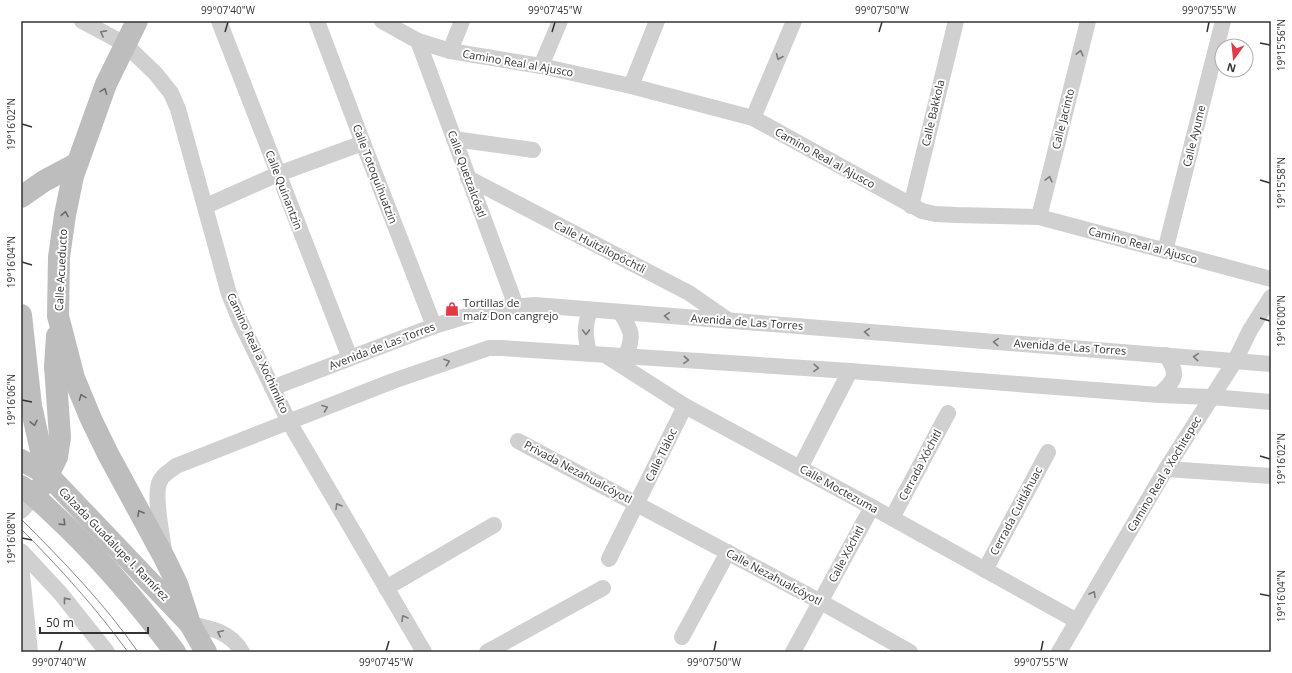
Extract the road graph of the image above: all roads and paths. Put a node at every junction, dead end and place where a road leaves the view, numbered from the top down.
1 (82, 21) edge
2 (137, 21) edge
3 (219, 21) edge
4 (317, 21) edge
5 (382, 21) edge
6 (462, 21) edge
7 (560, 21) edge
8 (657, 21) edge
9 (794, 21) edge
10 (956, 21) edge
11 (1088, 21) edge
12 (1223, 21) edge
13 (418, 41) junction
14 (125, 44) junction
15 (450, 51) junction
16 (541, 66) junction
17 (631, 86) junction
18 (753, 118) junction
19 (454, 139) junction
20 (362, 143) junction
21 (533, 150) dead end
22 (76, 164) junction
23 (278, 174) junction
24 (468, 178) junction
25 (21, 198) edge
26 (206, 206) junction
27 (911, 206) junction
28 (1039, 217) junction
29 (1165, 251) junction
30 (1271, 279) edge
31 (1271, 297) edge
32 (516, 306) junction
33 (590, 310) junction
34 (621, 313) junction
35 (21, 315) edge
36 (58, 316) junction
37 (729, 321) junction
38 (434, 326) junction
39 (596, 354) junction
40 (1166, 355) junction
41 (626, 356) junction
42 (350, 358) junction
43 (1235, 360) junction
44 (1271, 364) edge
45 (24, 371) edge
46 (850, 371) junction
47 (272, 388) junction
48 (1159, 395) junction
49 (1211, 397) junction
50 (1271, 402) edge
51 (685, 406) junction
52 (948, 413) dead end
53 (289, 422) junction
54 (518, 441) dead end
55 (1048, 452) dead end
56 (21, 460) edge
57 (800, 468) junction
58 (1166, 469) junction
59 (48, 475) junction
60 (1271, 476) edge
61 (26, 498) edge
62 (637, 504) junction
63 (872, 507) junction
64 (892, 518) junction
65 (494, 525) dead end
66 (21, 551) edge
67 (728, 552) junction
68 (165, 559) junction
69 (609, 559) dead end
70 (21, 564) edge
71 (985, 570) junction
72 (386, 588) junction
73 (603, 588) dead end
74 (821, 602) junction
75 (1077, 621) junction
76 (190, 624) junction
77 (682, 637) dead end
78 (30, 652) edge
79 (108, 652) edge
80 (175, 652) edge
81 (206, 652) edge
82 (242, 652) edge
83 (424, 652) edge
84 (487, 652) edge
85 (793, 652) edge
86 (910, 652) edge
87 (1059, 652) edge

14 -> 1 street, Camino Real a Xochimilco
2 - 14 main road, Calle Acueducto
3 - 23 street, Calle Quinantzin
4 - 20 street, Calle Totoquihuatzin
5 - 13 street, Camino Real al Ajusco
6 - 15 street
7 - 16 street
8 - 17 street
9 -> 18 street
10 - 27 street, Calle Bakkola
28 -> 11 street, Calle Jacinto
12 - 29 street, Calle Ayume
13 - 15 street, Camino Real al Ajusco
13 - 19 street, Calle Quetzalcóatl
22 -> 14 main road, Calle Acueducto
14 - 26 street, Camino Real a Xochimilco
15 - 16 street, Camino Real al Ajusco
16 - 17 street, Camino Real al Ajusco
17 - 18 street, Camino Real al Ajusco
18 - 27 street, Camino Real al Ajusco
19 - 21 street
19 - 24 street, Calle Quetzalcóatl
20 - 23 street
20 - 38 street, Calle Totoquihuatzin
22 - 25 main road
36 -> 22 main road, Calle Acueducto
23 - 26 street
23 - 42 street, Calle Quinantzin
24 - 32 street, Calle Quetzalcóatl
24 - 37 street, Calle Huitzilopóchtli
26 - 47 street, Camino Real a Xochimilco
27 - 28 street, Camino Real al Ajusco
28 - 29 street, Camino Real al Ajusco
29 - 30 street, Camino Real al Ajusco
31 - 43 street, Camino Real a Xochitepec
32 - 33 street, Avenida de Las Torres
32 - 38 street, Avenida de Las Torres
33 - 34 street, Avenida de Las Torres
33 -> 39 street
37 -> 34 street, Avenida de Las Torres
34 - 41 street
35 - 45 main road
36 - 59 main road
68 -> 36 main road, Calle Acueducto
40 -> 37 street, Avenida de Las Torres
38 - 42 street, Avenida de Las Torres
39 - 41 street
39 - 51 street, Calle Moctezuma
53 -> 39 street
43 -> 40 street, Avenida de Las Torres
40 - 48 street
41 -> 46 street
42 - 47 street, Avenida de Las Torres
43 - 44 street, Avenida de Las Torres
43 - 49 street, Camino Real a Xochitepec
45 -> 59 main road
46 - 48 street
46 - 57 street
47 - 53 street, Camino Real a Xochimilco
48 - 49 street
49 - 50 street
49 - 58 street, Camino Real a Xochitepec
51 - 57 street, Calle Moctezuma
51 - 62 street, Calle Tláloc
52 - 64 street, Cerrada Xóchitl
53 - 68 street
72 -> 53 street, Camino Real a Xochimilco
54 - 62 street, Privada Nezahualcóyotl
55 - 71 street, Cerrada Cuitláhuac
56 - 59 main road
57 - 63 street, Calle Moctezuma
58 - 60 street
75 -> 58 street, Camino Real a Xochitepec
59 - 61 main road
59 - 76 main road, Calzada Guadalupe I. Ramírez
61 -> 80 main road, Calzada Guadalupe I. Ramírez
62 - 67 street, Calle Nezahualcóyotl
62 - 69 street, Calle Tláloc
63 - 64 street, Calle Moctezuma
63 - 74 street, Calle Xóchitl
64 - 71 street, Calle Moctezuma
65 - 72 street
79 -> 66 street
67 - 74 street, Calle Nezahualcóyotl
67 - 77 street
68 - 76 main road, Calle Acueducto
70 - 78 street
71 - 75 street, Calle Moctezuma
83 -> 72 street, Camino Real a Xochimilco
73 - 84 street
74 - 85 street
74 - 86 street, Calle Nezahualcóyotl
75 - 87 street, Camino Real a Xochitepec
76 - 81 main road, Calzada Guadalupe I. Ramírez
82 -> 76 street

